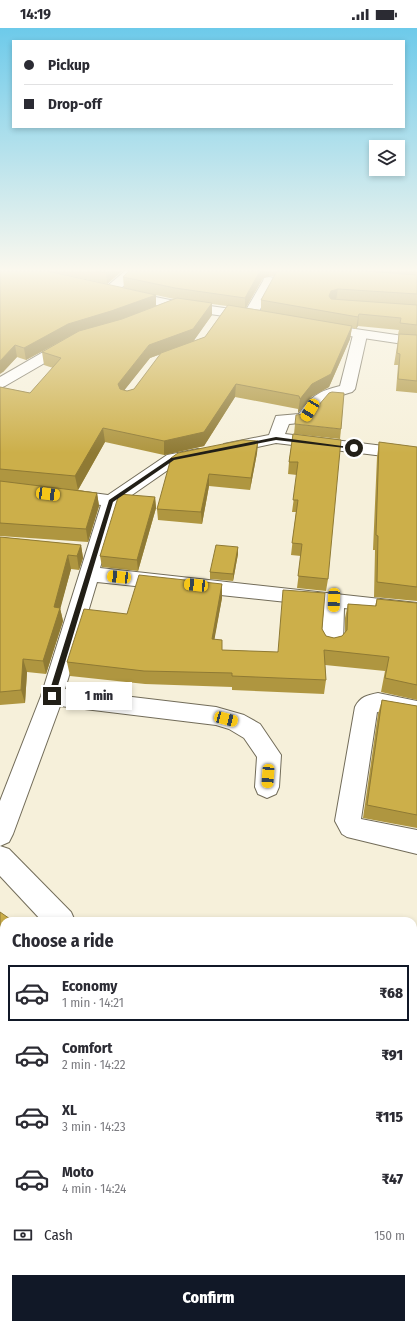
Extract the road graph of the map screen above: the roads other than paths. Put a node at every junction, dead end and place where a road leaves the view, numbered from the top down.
1 (354, 332) edge
2 (360, 334) junction
3 (82, 338) edge
4 (417, 342) edge
5 (0, 383) edge
6 (276, 438) junction
7 (417, 455) edge
8 (48, 494) edge
9 (111, 501) junction
10 (89, 574) junction
11 (334, 600) junction
12 (417, 610) edge
13 (332, 643) edge
14 (52, 696) junction
15 (417, 710) edge
16 (267, 787) dead end
17 (0, 834) edge
18 (417, 842) edge
19 (0, 858) edge
20 (58, 917) edge

1 - 2 street
2 - 4 street
2 - 6 street
3 - 5 street
6 - 7 street
6 - 9 street
8 - 9 street
9 - 10 street
10 - 11 street
10 - 14 street
11 - 12 street
11 - 13 street
14 - 16 street
14 - 17 street
15 - 18 street
19 - 20 street

